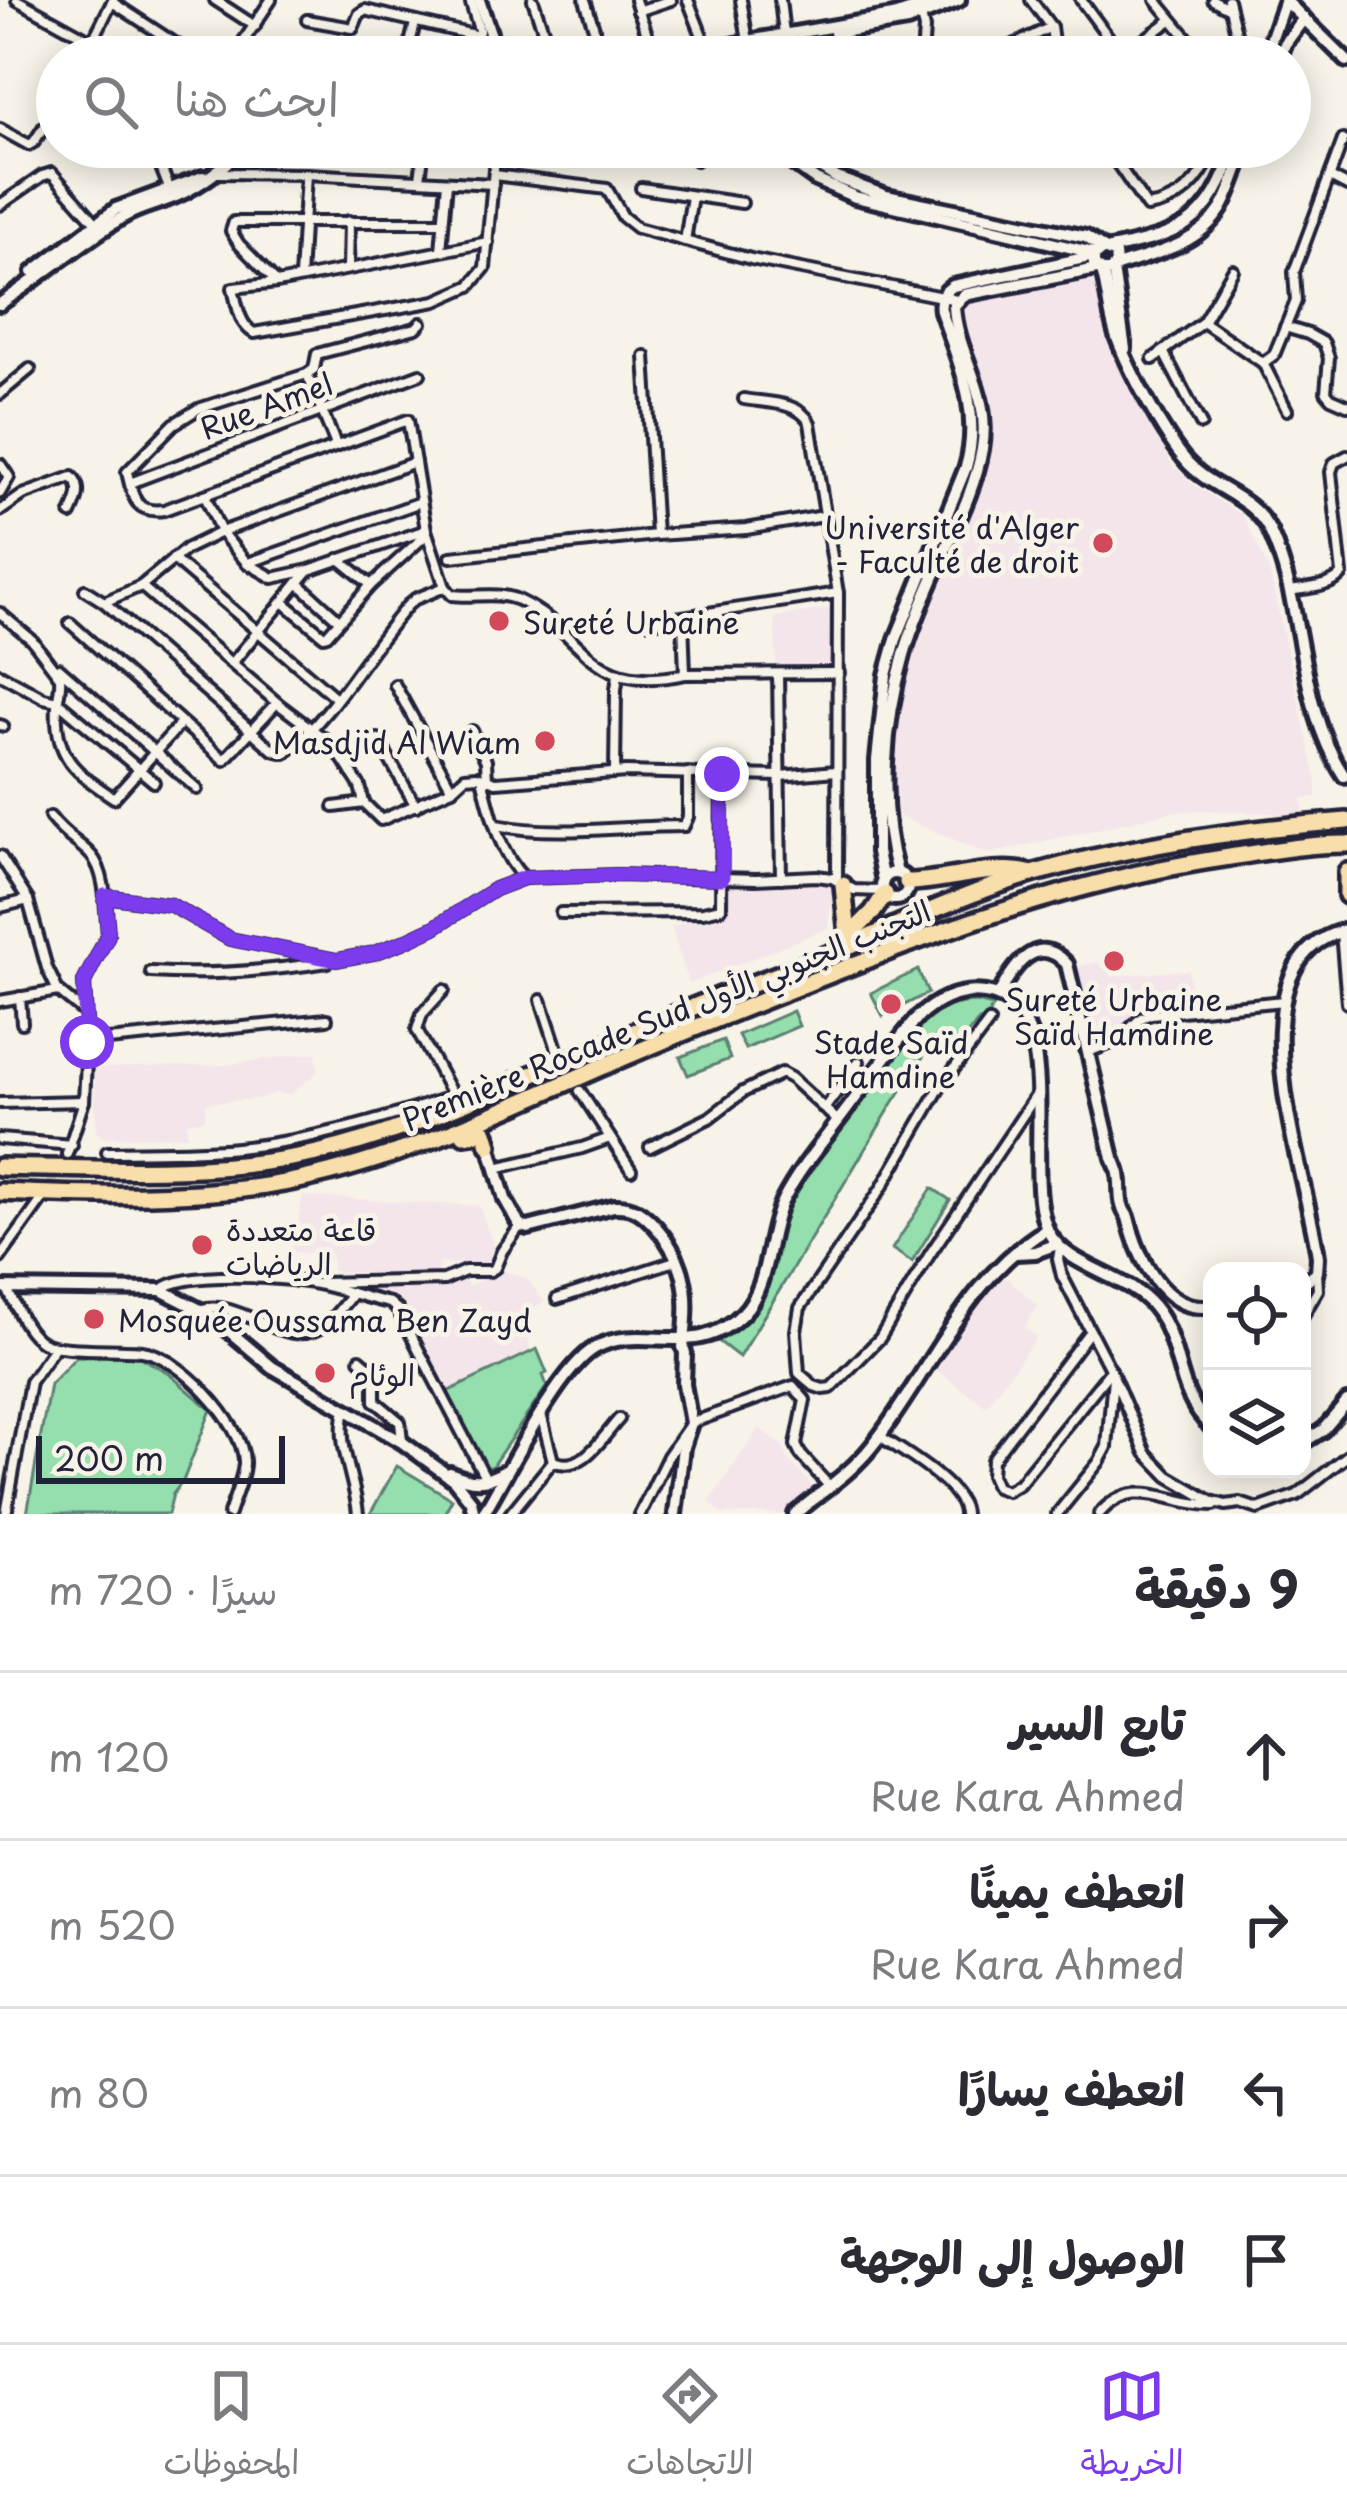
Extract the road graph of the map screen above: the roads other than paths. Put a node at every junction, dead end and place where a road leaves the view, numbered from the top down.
1 (17, 0) edge
2 (215, 0) edge
3 (271, 0) edge
4 (474, 0) edge
5 (533, 0) edge
6 (584, 0) edge
7 (671, 0) edge
8 (688, 0) edge
9 (741, 0) edge
10 (780, 0) edge
11 (890, 0) edge
12 (944, 0) edge
13 (959, 0) edge
14 (1031, 0) edge
15 (1081, 0) edge
16 (1156, 0) edge
17 (1215, 0) edge
18 (1285, 0) edge
19 (112, 1) edge
20 (636, 5) edge
21 (1229, 5) edge
22 (921, 16) junction
23 (1304, 18) junction
24 (308, 20) dead end
25 (893, 20) junction
26 (1171, 20) junction
27 (415, 23) junction
28 (256, 26) junction
29 (1051, 27) junction
30 (842, 32) junction
31 (83, 36) edge
32 (95, 36) edge
33 (164, 36) edge
34 (249, 36) edge
35 (412, 36) edge
36 (489, 36) edge
37 (545, 36) edge
38 (596, 36) edge
39 (647, 36) edge
40 (701, 36) edge
41 (747, 36) edge
42 (786, 36) edge
43 (792, 36) edge
44 (797, 36) edge
45 (843, 36) edge
46 (924, 36) edge
47 (1032, 36) edge
48 (1052, 36) edge
49 (1107, 36) edge
50 (1150, 36) edge
51 (1185, 36) edge
52 (1237, 36) edge
53 (1272, 36) edge
54 (1291, 36) edge
55 (1344, 54) edge
56 (0, 129) edge
57 (36, 139) edge
58 (1343, 140) dead end
59 (162, 168) edge
60 (223, 168) edge
61 (421, 168) edge
62 (494, 168) edge
63 (799, 168) edge
64 (822, 168) edge
65 (1120, 168) edge
66 (1204, 168) edge
67 (1224, 168) edge
68 (1238, 168) edge
69 (218, 173) junction
70 (306, 174) junction
71 (1330, 177) junction
72 (420, 179) junction
73 (493, 180) junction
74 (446, 182) junction
75 (1347, 187) edge
76 (170, 188) junction
77 (641, 188) dead end
78 (692, 196) junction
79 (742, 203) dead end
80 (0, 205) edge
81 (349, 221) junction
82 (302, 222) junction
83 (443, 222) junction
84 (96, 223) junction
85 (685, 241) junction
86 (488, 242) junction
87 (441, 250) junction
88 (1104, 261) junction
89 (348, 269) junction
90 (1233, 270) dead end
91 (300, 278) junction
92 (277, 283) junction
93 (943, 296) junction
94 (0, 300) edge
95 (957, 300) junction
96 (1203, 322) junction
97 (421, 323) dead end
98 (1285, 327) junction
99 (1164, 353) junction
100 (645, 356) dead end
101 (1153, 359) dead end
102 (1263, 363) junction
103 (30, 369) dead end
104 (307, 374) junction
105 (420, 374) dead end
106 (0, 394) edge
107 (744, 399) dead end
108 (1347, 405) edge
109 (322, 409) junction
110 (1287, 410) dead end
111 (1201, 424) dead end
112 (336, 446) junction
113 (1347, 456) edge
114 (416, 462) junction
115 (0, 464) edge
116 (130, 483) junction
117 (0, 493) edge
118 (205, 496) junction
119 (421, 502) junction
120 (0, 511) edge
121 (71, 514) dead end
122 (824, 516) junction
123 (221, 532) junction
124 (426, 532) junction
125 (656, 535) junction
126 (451, 557) dead end
127 (338, 558) junction
128 (173, 559) junction
129 (247, 563) junction
130 (309, 570) junction
131 (298, 583) junction
132 (371, 585) junction
133 (141, 586) junction
134 (445, 587) junction
135 (85, 590) dead end
136 (1288, 591) junction
137 (838, 593) junction
138 (104, 602) junction
139 (283, 602) junction
140 (0, 613) edge
141 (683, 617) junction
142 (339, 620) junction
143 (650, 622) dead end
144 (70, 623) dead end
145 (258, 631) junction
146 (45, 655) junction
147 (233, 662) junction
148 (839, 673) junction
149 (0, 674) edge
150 (685, 674) junction
151 (778, 674) junction
152 (618, 675) junction
153 (394, 685) dead end
154 (336, 698) junction
155 (57, 701) junction
156 (277, 703) junction
157 (182, 723) junction
158 (310, 728) junction
159 (252, 730) junction
160 (472, 730) dead end
161 (378, 739) dead end
162 (154, 753) junction
163 (140, 770) junction
164 (836, 771) junction
165 (615, 772) junction
166 (688, 773) junction
167 (722, 774) junction
168 (780, 776) junction
169 (1344, 776) dead end
170 (487, 780) junction
171 (154, 782) dead end
172 (197, 789) dead end
173 (452, 789) junction
174 (364, 803) junction
175 (416, 806) junction
176 (334, 807) dead end
177 (50, 818) dead end
178 (1347, 821) edge
179 (496, 825) junction
180 (1347, 844) edge
181 (0, 856) edge
182 (1347, 872) edge
183 (1031, 874) junction
184 (524, 878) junction
185 (722, 878) junction
186 (781, 878) junction
187 (902, 878) junction
188 (840, 883) junction
189 (883, 887) junction
190 (1347, 895) edge
191 (105, 896) junction
192 (28, 900) junction
193 (0, 907) edge
194 (561, 913) dead end
195 (1344, 930) edge
196 (848, 935) junction
197 (832, 954) junction
198 (337, 960) junction
199 (151, 972) dead end
200 (444, 990) dead end
201 (58, 992) junction
202 (998, 996) junction
203 (20, 997) junction
204 (541, 1000) dead end
205 (0, 1001) edge
206 (1284, 1001) junction
207 (1347, 1004) edge
208 (86, 1013) junction
209 (327, 1019) dead end
210 (989, 1022) dead end
211 (22, 1023) dead end
212 (87, 1042) junction
213 (1088, 1052) junction
214 (859, 1062) dead end
215 (558, 1064) junction
216 (578, 1085) junction
217 (1038, 1093) junction
218 (453, 1096) junction
219 (84, 1101) junction
220 (0, 1102) edge
221 (824, 1108) junction
222 (838, 1121) junction
223 (610, 1138) junction
224 (0, 1139) edge
225 (489, 1145) joint
226 (650, 1147) dead end
227 (232, 1148) junction
228 (107, 1152) dead end
229 (386, 1156) junction
230 (0, 1164) edge
231 (224, 1165) junction
232 (496, 1168) junction
233 (631, 1170) dead end
234 (0, 1192) edge
235 (41, 1201) tunnel mouth
236 (520, 1226) junction
237 (1047, 1228) junction
238 (1059, 1246) junction
239 (1016, 1253) junction
240 (0, 1258) edge
241 (678, 1260) junction
242 (1317, 1272) junction
243 (1311, 1277) edge
244 (314, 1283) junction
245 (3, 1288) edge
246 (161, 1290) junction
247 (352, 1294) junction
248 (557, 1299) dead end
249 (1311, 1302) edge
250 (1203, 1306) edge
251 (201, 1310) junction
252 (1090, 1330) junction
253 (684, 1340) junction
254 (54, 1348) junction
255 (360, 1359) dead end
256 (1112, 1373) junction
257 (1347, 1402) edge
258 (346, 1410) junction
259 (541, 1414) junction
260 (1203, 1417) edge
261 (619, 1419) dead end
262 (692, 1423) junction
263 (880, 1435) junction
264 (1311, 1437) edge
265 (402, 1442) junction
266 (1347, 1456) edge
267 (553, 1461) junction
268 (510, 1467) junction
269 (475, 1484) junction
270 (830, 1487) junction
271 (491, 1500) junction
272 (1226, 1505) junction
273 (6, 1514) edge
274 (229, 1514) edge
275 (358, 1514) edge
276 (478, 1514) edge
277 (510, 1514) edge
278 (640, 1514) edge
279 (675, 1514) edge
280 (795, 1514) edge
281 (964, 1514) edge
282 (1057, 1514) edge
283 (1099, 1514) edge

1 - 31 street
2 - 28 street
3 - 28 street
4 - 27 street
4 - 36 street
5 - 37 street
6 - 38 street
7 - 20 street
8 - 40 street
9 - 41 street
10 - 42 street
11 - 25 street
12 - 25 street
13 - 22 street
14 - 29 street
15 - 49 street
16 - 26 street
17 - 21 street
18 - 23 street
18 - 53 street
19 - 32 street
19 - 33 street
20 - 39 street
21 - 52 street
22 - 25 street
22 - 46 street
23 - 54 street
23 - 55 street
24 - 27 street
25 - 30 street
25 - 43 street
26 - 50 street
26 - 51 street
27 - 35 street
28 - 34 street
29 - 47 street
29 - 48 street
30 - 44 street
30 - 45 street
56 - 57 street
58 - 71 street
59 - 76 street
60 - 69 street
61 - 72 street
62 - 73 street
63 - 88 street
64 - 88 street
65 - 66 street
67 - 88 street
68 - 88 street
69 - 70 street
69 - 76 street
69 - 94 street
70 - 72 street
70 - 82 street
71 - 75 street
71 - 98 street
72 - 74 street
73 - 74 street
73 - 85 street
73 - 86 street
74 - 83 street
76 - 84 street
77 - 78 street
78 - 79 street
78 - 85 street
80 - 84 street
81 - 82 street
81 - 83 street
81 - 89 street
82 - 91 street
82 - 92 street
83 - 87 street
84 - 94 street
85 - 93 street
86 - 87 street
86 - 92 street
87 - 89 street
88 - 93 street
88 - 95 street
88 - 136 street
89 - 91 street
90 - 96 street
91 - 92 street
93 - 95 street
93 - 189 street
95 - 187 street
96 - 99 street
96 - 102 street
97 - 104 street
98 - 102 street
98 - 108 street
99 - 101 street
99 - 111 street
100 - 125 street
102 - 110 street
103 - 106 street
104 - 109 street
104 - 116 street
105 - 109 street, Rue Amel
107 - 122 street
109 - 112 street
109 - 116 street, Rue Amel
112 - 114 street
112 - 118 street
113 - 136 street
114 - 119 street
114 - 123 street
115 - 117 street
116 - 118 street
118 - 123 street
119 - 124 street
119 - 129 street
120 - 121 street
122 - 125 street
122 - 137 street
123 - 128 street
123 - 129 street
124 - 127 street
124 - 132 street
124 - 134 street
125 - 126 street
127 - 130 street
127 - 132 street
128 - 133 street
128 - 145 street
129 - 130 street
130 - 131 street
131 - 139 street
131 - 142 street
132 - 142 street
133 - 138 street
133 - 147 street
134 - 152 street
134 - 154 street
135 - 138 street
136 - 169 street
137 - 141 street
137 - 148 street
138 - 159 street
139 - 142 street
139 - 145 street
140 - 146 street
141 - 143 street
141 - 150 street
144 - 157 street
145 - 147 street
145 - 154 street
146 - 155 street
146 - 162 street
147 - 156 street
148 - 151 street
148 - 164 street
149 - 155 street
150 - 151 street
150 - 152 street
151 - 168 street
152 - 165 street
153 - 173 street
154 - 158 street
155 - 163 street
155 - 163 street
156 - 158 street
156 - 159 street
157 - 159 street
157 - 162 street
158 - 159 street
158 - 174 street
160 - 170 street
161 - 175 street
162 - 163 street
162 - 172 street
163 - 171 street
164 - 168 street
164 - 188 street
165 - 166 street
165 - 170 street
166 - 167 street
166 - 179 street
167 - 168 street
167 - 185 street
168 - 186 street
170 - 173 street
170 - 179 street
173 - 175 street
174 - 175 street
174 - 176 street
177 - 191 street
178 - 183 highway, Première Rocade Sud التجنب الجنوبي الأول
179 - 184 street
180 - 216 highway, Première Rocade Sud التجنب الجنوبي الأول
181 - 192 street
182 - 190 highway
183 - 187 highway
183 - 197 highway, Première Rocade Sud التجنب الجنوبي الأول
184 - 185 street
184 - 198 street
185 - 186 street
185 - 194 street
186 - 188 street
187 - 189 street
187 - 189 street
188 - 189 street
188 - 196 highway
189 - 196 highway
191 - 198 street
191 - 208 street
192 - 193 street
192 - 201 street
195 - 206 street
195 - 207 street
196 - 197 highway
197 - 215 highway, Première Rocade Sud التجنب الجنوبي الأول
198 - 199 street
200 - 218 street
201 - 203 street
201 - 208 street
202 - 213 street
202 - 217 street
202 - 222 street
203 - 205 street
203 - 211 street
204 - 215 street
206 - 213 street
206 - 242 street
208 - 212 street
209 - 212 street
210 - 217 street
212 - 219 street
213 - 250 street
214 - 221 street
215 - 218 highway
215 - 231 highway, Première Rocade Sud التجنب الجنوبي الأول
216 - 223 street
216 - 229 highway, Première Rocade Sud التجنب الجنوبي الأول
217 - 237 street
218 - 227 street
219 - 220 street
219 - 224 street
221 - 222 street
221 - 226 street
222 - 253 street
223 - 232 street
223 - 233 street
225 - 229 highway
225 - 232 street
227 - 228 street
227 - 231 highway
229 - 234 highway, Première Rocade Sud التجنب الجنوبي الأول
230 - 231 highway, Première Rocade Sud التجنب الجنوبي الأول
232 - 236 street
235 - 240 street
236 - 241 street
236 - 244 street
237 - 238 street
237 - 239 street
238 - 239 street
238 - 252 street
238 - 260 street
239 - 263 street
241 - 248 street
241 - 253 street
242 - 243 street
242 - 249 street
244 - 246 street
244 - 247 street
245 - 246 street
245 - 254 street
246 - 251 street
247 - 251 street
247 - 269 street
251 - 258 street
252 - 256 street
252 - 256 street
253 - 259 street
253 - 262 street
254 - 273 street
254 - 274 street
255 - 265 street
256 - 272 street
256 - 282 street
257 - 264 street
258 - 265 street
258 - 275 street
259 - 267 street
259 - 268 street
261 - 267 street
262 - 270 street
262 - 278 street
262 - 279 street
263 - 270 street
263 - 281 street
265 - 269 street
266 - 272 street
267 - 277 street
268 - 269 street
268 - 271 street
269 - 271 street
269 - 276 street
270 - 280 street
271 - 276 street
272 - 283 street

